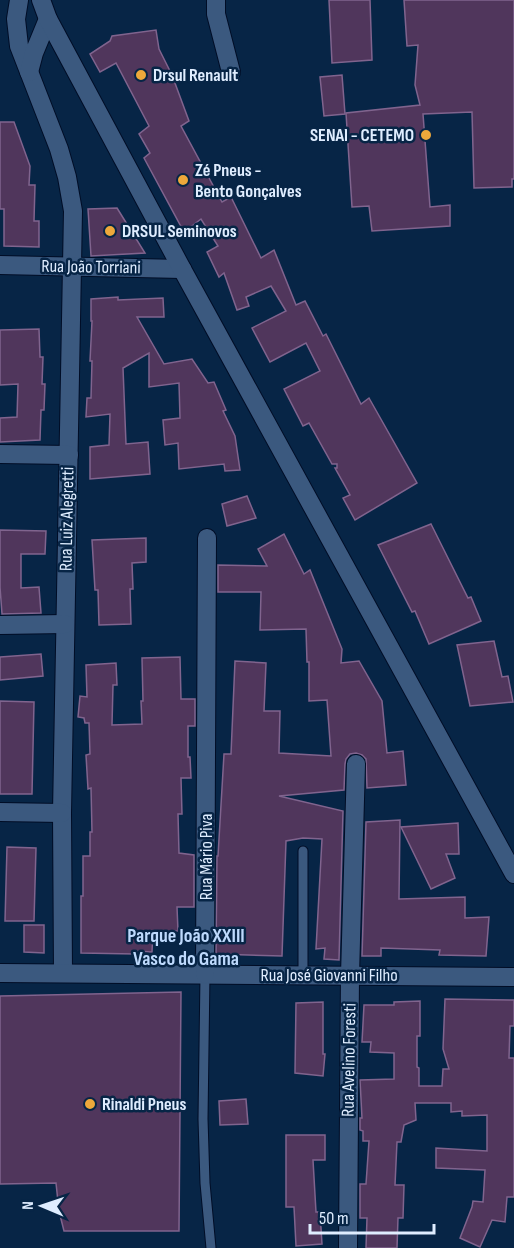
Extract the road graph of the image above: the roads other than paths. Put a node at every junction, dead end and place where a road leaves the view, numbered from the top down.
1 (19, 0) edge
2 (41, 0) edge
3 (216, 0) edge
4 (48, 19) junction
5 (29, 72) junction
6 (231, 72) dead end
7 (0, 265) edge
8 (73, 266) junction
9 (182, 269) junction
10 (0, 454) edge
11 (69, 455) junction
12 (207, 538) dead end
13 (65, 624) junction
14 (0, 625) edge
15 (356, 764) dead end
16 (0, 812) edge
17 (62, 813) junction
18 (303, 851) dead end
19 (514, 874) edge
20 (0, 973) edge
21 (63, 974) junction
22 (205, 974) junction
23 (303, 975) junction
24 (350, 975) junction
25 (514, 977) edge
26 (212, 1248) edge
27 (348, 1248) edge

1 - 5 street, Rua Luiz Alegretti
2 - 4 street
3 - 6 street
4 - 5 street
4 - 9 street
5 - 8 street, Rua Luiz Alegretti
7 - 8 street, Rua João Torriani
8 - 9 street, Rua João Torriani
8 - 11 street, Rua Luiz Alegretti
9 - 19 street
10 - 11 street
11 - 13 street, Rua Luiz Alegretti
12 - 22 street, Rua Mário Piva
13 - 14 street
13 - 17 street, Rua Luiz Alegretti
15 - 24 street, Rua Avelino Foresti
16 - 17 street
17 - 21 street, Rua Luiz Alegretti
18 - 23 lane
20 - 21 street, Rua José Giovanni Filho
21 - 22 street, Rua José Giovanni Filho
22 - 23 street, Rua José Giovanni Filho
22 - 26 lane, Rua Mário Piva
23 - 24 street, Rua José Giovanni Filho
24 - 25 street, Rua José Giovanni Filho
24 - 27 street, Rua Avelino Foresti

